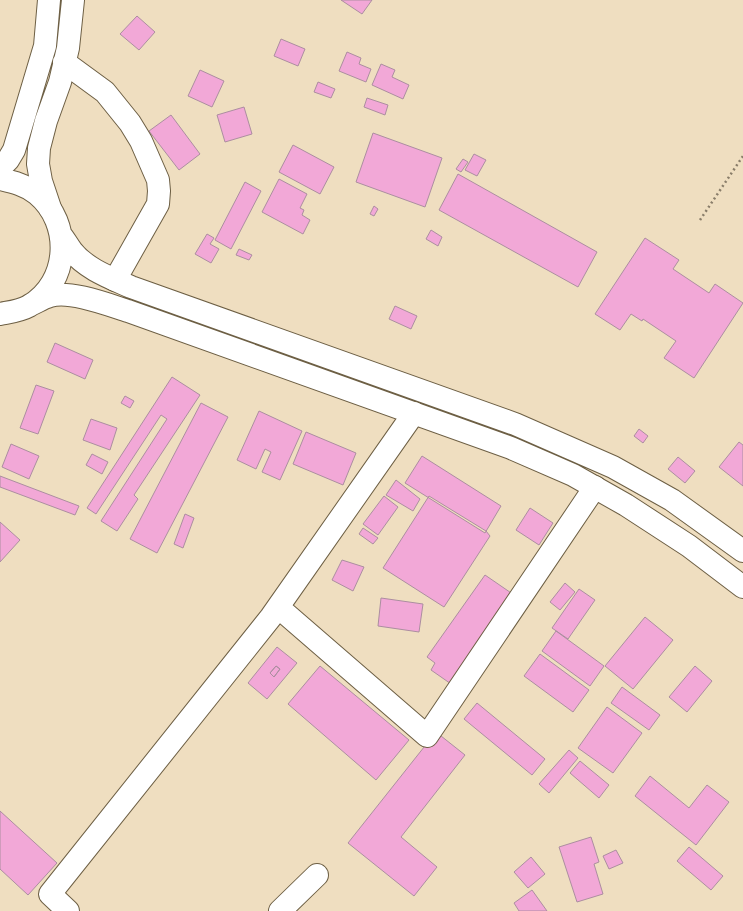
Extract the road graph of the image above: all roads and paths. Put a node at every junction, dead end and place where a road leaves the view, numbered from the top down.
1 (49, 0) edge
2 (73, 0) edge
3 (64, 62) junction
4 (743, 156) edge
5 (0, 168) edge
6 (0, 179) edge
7 (50, 208) junction
8 (700, 220) dead end
9 (62, 235) junction
10 (115, 280) junction
11 (16, 310) edge
12 (0, 327) edge
13 (414, 413) junction
14 (595, 487) junction
15 (743, 551) edge
16 (743, 587) edge
17 (278, 608) junction
18 (317, 875) dead end
19 (68, 911) edge
20 (280, 911) edge

1 - 5 main road
2 - 3 main road
3 - 7 main road
3 - 10 main road
4 - 8 path
6 - 7 main road
7 - 9 main road
9 - 10 main road
9 - 11 main road
10 - 15 main road
11 - 12 main road
11 - 13 main road
13 - 14 main road
13 - 17 main road
14 - 16 main road
14 - 17 main road
17 - 19 main road
18 - 20 main road

